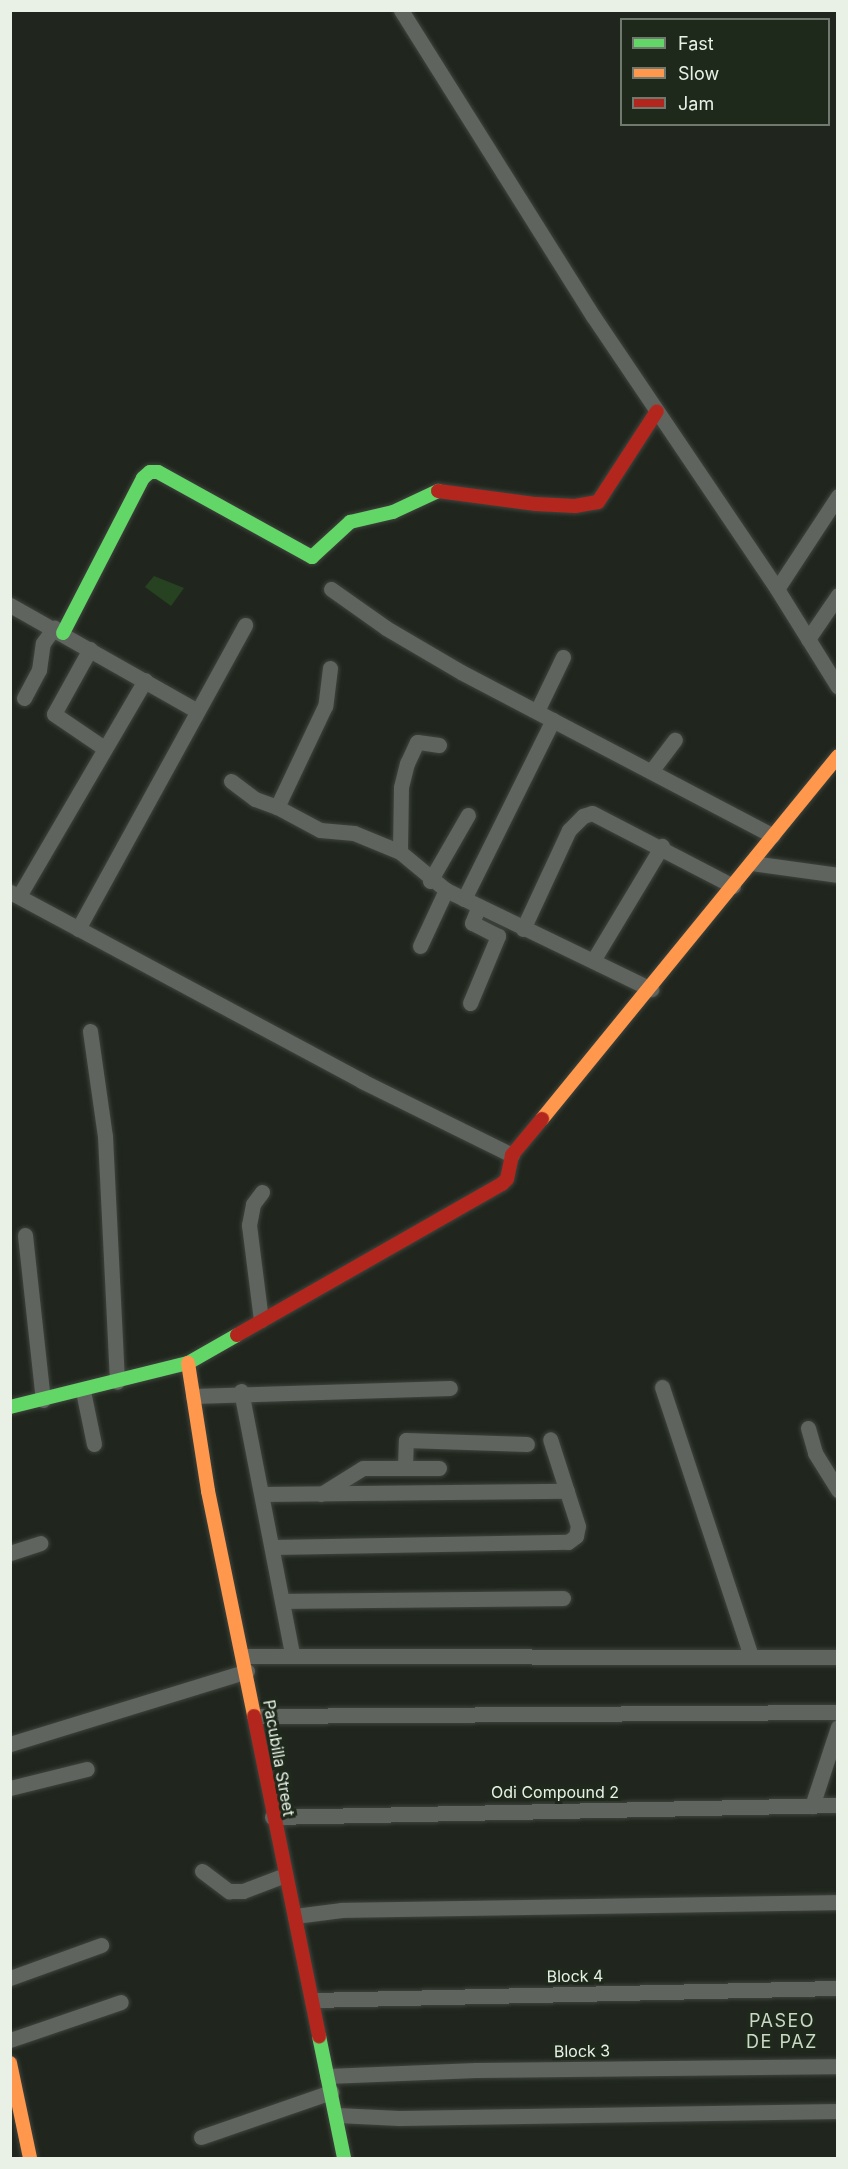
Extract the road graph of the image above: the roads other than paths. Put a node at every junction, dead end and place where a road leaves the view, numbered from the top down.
1 (401, 10) edge
2 (657, 411) junction
3 (837, 496) edge
4 (331, 589) dead end
5 (777, 589) junction
6 (837, 596) edge
7 (11, 606) edge
8 (245, 625) dead end
9 (58, 631) junction
10 (808, 639) junction
11 (90, 649) junction
12 (563, 657) dead end
13 (330, 668) dead end
14 (145, 680) junction
15 (837, 687) edge
16 (24, 698) dead end
17 (197, 711) junction
18 (537, 711) junction
19 (553, 720) junction
20 (675, 740) dead end
21 (439, 744) dead end
22 (104, 748) junction
23 (837, 756) edge
24 (652, 770) junction
25 (231, 781) dead end
26 (277, 807) junction
27 (468, 815) dead end
28 (773, 837) junction
29 (662, 846) junction
30 (400, 852) junction
31 (752, 863) junction
32 (837, 875) edge
33 (430, 881) junction
34 (733, 885) junction
35 (446, 890) junction
36 (15, 894) edge
37 (464, 899) junction
38 (479, 906) junction
39 (78, 929) junction
40 (523, 929) junction
41 (420, 946) dead end
42 (594, 959) junction
43 (651, 989) junction
44 (470, 1003) dead end
45 (90, 1031) dead end
46 (512, 1155) junction
47 (262, 1192) dead end
48 (25, 1236) dead end
49 (261, 1320) junction
50 (188, 1363) junction
51 (117, 1382) junction
52 (450, 1388) dead end
53 (662, 1388) dead end
54 (83, 1391) junction
55 (241, 1391) junction
56 (193, 1396) junction
57 (42, 1400) junction
58 (10, 1407) edge
59 (808, 1428) dead end
60 (550, 1439) dead end
61 (94, 1444) dead end
62 (527, 1444) dead end
63 (405, 1466) junction
64 (439, 1468) dead end
65 (837, 1490) edge
66 (567, 1491) junction
67 (262, 1494) junction
68 (321, 1494) junction
69 (40, 1543) dead end
70 (273, 1547) junction
71 (10, 1553) edge
72 (563, 1598) dead end
73 (283, 1601) junction
74 (292, 1654) junction
75 (751, 1656) junction
76 (837, 1657) edge
77 (245, 1664) junction
78 (837, 1712) edge
79 (255, 1716) junction
80 (837, 1727) edge
81 (10, 1744) edge
82 (87, 1769) dead end
83 (10, 1788) edge
84 (837, 1805) edge
85 (812, 1806) junction
86 (272, 1817) junction
87 (202, 1871) dead end
88 (285, 1875) junction
89 (837, 1902) edge
90 (295, 1916) junction
91 (101, 1945) dead end
92 (10, 1978) edge
93 (837, 1988) edge
94 (312, 2000) junction
95 (121, 2002) dead end
96 (10, 2040) edge
97 (10, 2063) edge
98 (837, 2066) edge
99 (327, 2076) junction
100 (331, 2092) junction
101 (837, 2111) edge
102 (337, 2115) junction
103 (201, 2137) dead end
104 (30, 2158) edge
105 (345, 2158) edge

1 - 2 street
2 - 5 street
2 - 9 street
3 - 5 street
4 - 18 street
5 - 10 street
6 - 10 street
7 - 9 street
8 - 17 street
9 - 11 street
9 - 16 street
10 - 15 street
11 - 14 street
11 - 22 street
12 - 18 street
13 - 26 street
14 - 17 street
14 - 22 street
17 - 39 street
18 - 19 street
19 - 24 street
19 - 37 street
20 - 24 street
21 - 30 street
22 - 36 street
23 - 28 street
24 - 28 street
25 - 26 street
26 - 30 street
27 - 33 street
28 - 31 street
29 - 34 street
29 - 40 street
29 - 42 street
30 - 33 street
31 - 32 street
31 - 34 street
33 - 35 street
34 - 43 street
35 - 37 street
35 - 41 street
36 - 39 street
37 - 38 street
38 - 40 street
38 - 44 street
39 - 46 street
40 - 42 street
42 - 43 street
43 - 46 street
45 - 51 street
46 - 49 street
47 - 49 street
48 - 57 street
49 - 50 street
50 - 51 street
50 - 56 street, Pacubilla Street
51 - 54 street
52 - 55 street
53 - 75 street
54 - 57 street
54 - 61 street
55 - 56 street
55 - 67 street
56 - 77 street, Pacubilla Street
57 - 58 street
59 - 65 street
60 - 66 street
62 - 63 street
63 - 64 street
63 - 68 street
66 - 68 street
66 - 70 street
67 - 68 street
67 - 70 street
69 - 71 street
70 - 73 street
72 - 73 street
73 - 74 street
74 - 75 street
74 - 77 street
75 - 76 street
77 - 79 street, Pacubilla Street
77 - 81 street
78 - 79 street
79 - 86 street, Pacubilla Street
80 - 85 street
82 - 83 street
84 - 85 street, Odi Compound 2
85 - 86 street, Odi Compound 2
86 - 88 street, Pacubilla Street
87 - 88 street
88 - 90 street, Pacubilla Street
89 - 90 street
90 - 94 street, Pacubilla Street
91 - 92 street
93 - 94 street, Block 4
94 - 99 street, Pacubilla Street
95 - 96 street
97 - 104 street
98 - 99 street, Block 3
99 - 100 street, Pacubilla Street
100 - 102 street, Pacubilla Street
100 - 103 street
101 - 102 street
102 - 105 street, Pacubilla Street

